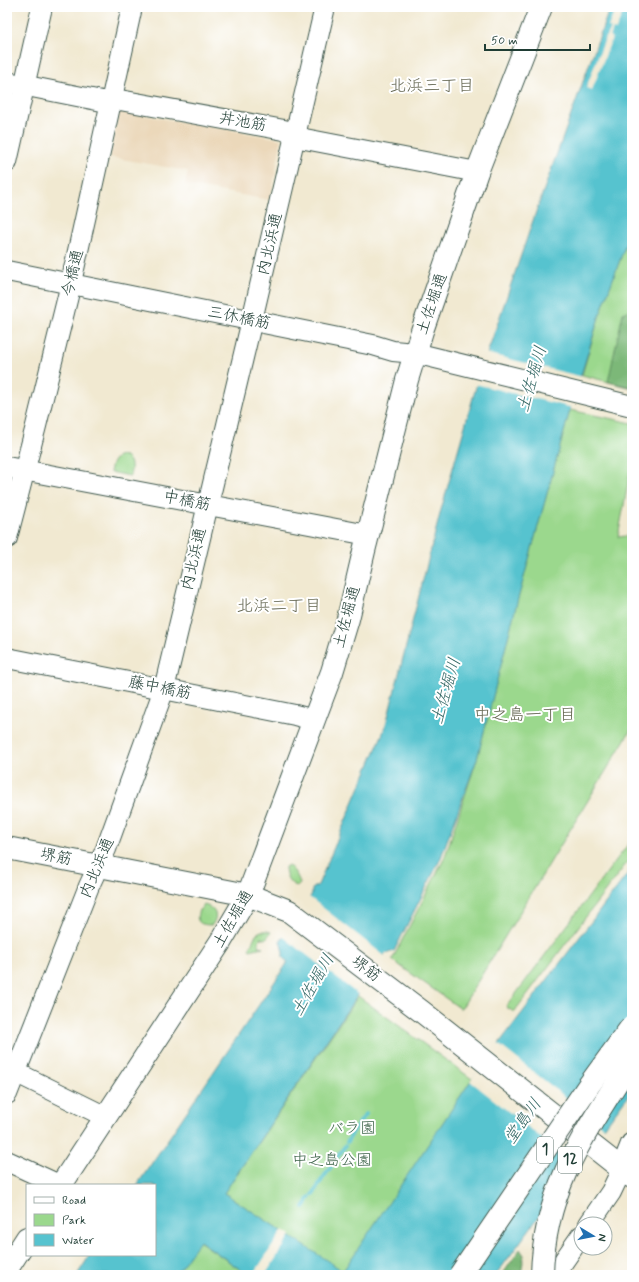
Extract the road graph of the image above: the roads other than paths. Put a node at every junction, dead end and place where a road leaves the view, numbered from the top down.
1 (42, 7) edge
2 (132, 7) edge
3 (325, 7) edge
4 (541, 7) edge
5 (16, 84) edge
6 (112, 102) junction
7 (295, 135) junction
8 (7, 162) edge
9 (477, 172) junction
10 (7, 271) edge
11 (71, 284) junction
12 (252, 320) junction
13 (415, 353) junction
14 (632, 406) edge
15 (16, 468) edge
16 (207, 505) junction
17 (368, 535) junction
18 (7, 538) edge
19 (7, 658) edge
20 (164, 689) junction
21 (314, 720) junction
22 (7, 848) edge
23 (98, 866) junction
24 (248, 895) junction
25 (632, 1026) edge
26 (632, 1059) edge
27 (11, 1070) edge
28 (7, 1094) edge
29 (106, 1117) junction
30 (632, 1144) edge
31 (7, 1161) edge
32 (625, 1167) edge
33 (58, 1184) edge
34 (61, 1184) edge
35 (594, 1216) edge
36 (26, 1240) edge
37 (573, 1248) edge
38 (7, 1269) edge
39 (460, 1275) edge
40 (542, 1275) edge
41 (554, 1275) edge

1 - 5 street
2 - 6 street, 今橋通
3 - 7 street, 内北浜通
4 - 9 main road, 土佐堀通
5 - 6 street, 丼池筋
5 - 8 street
6 - 7 street, 丼池筋
6 - 11 street, 今橋通
7 - 9 street, 丼池筋
7 - 12 street, 内北浜通
9 - 13 main road, 土佐堀通
10 - 11 street, 三休橋筋
11 - 12 street, 三休橋筋
11 - 15 street, 今橋通
12 - 13 street, 三休橋筋
12 - 16 street, 内北浜通
13 - 14 street, 三休橋筋
13 - 17 main road, 土佐堀通
15 - 16 street, 中橋筋
15 - 18 street, 今橋通
16 - 17 street, 中橋筋
16 - 20 street, 内北浜通
17 - 21 main road, 土佐堀通
19 - 20 street, 藤中橋筋
20 - 21 street, 藤中橋筋
20 - 23 street, 内北浜通
21 - 24 main road, 土佐堀通
22 - 23 main road, 堺筋
23 - 24 main road, 堺筋
23 - 27 street, 内北浜通
24 - 29 main road, 土佐堀通
24 - 32 main road, 堺筋, bridge
25 - 39 main road, 1, bridge
26 - 40 main road, 12, bridge
27 - 28 street, 内北浜通
27 - 29 street
29 - 34 main road, 土佐堀通
30 - 32 main road
31 - 33 street
32 - 35 street
36 - 38 main road
37 - 41 street

